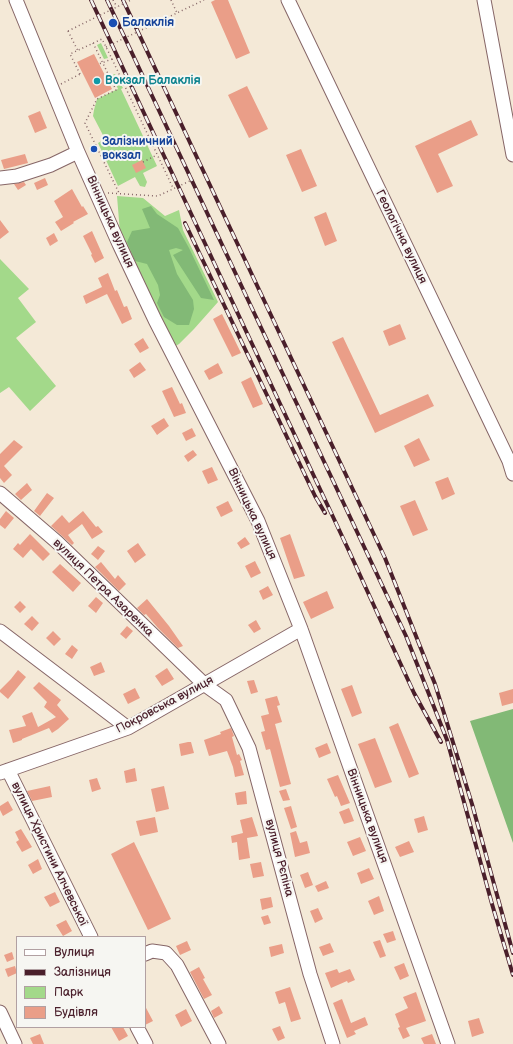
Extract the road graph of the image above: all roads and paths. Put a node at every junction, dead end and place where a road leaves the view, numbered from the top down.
1 (16, 0) edge
2 (114, 0) edge
3 (131, 0) edge
4 (171, 0) edge
5 (204, 0) edge
6 (288, 0) edge
7 (484, 0) edge
8 (117, 7) junction
9 (178, 13) junction
10 (93, 43) junction
11 (106, 47) junction
12 (78, 50) junction
13 (112, 58) junction
14 (103, 63) junction
15 (99, 64) dead end
16 (69, 80) dead end
17 (78, 152) junction
18 (157, 155) junction
19 (513, 155) edge
20 (143, 162) dead end
21 (0, 178) edge
22 (194, 179) dead end
23 (173, 188) junction
24 (96, 192) junction
25 (119, 193) junction
26 (513, 474) edge
27 (0, 493) edge
28 (301, 629) junction
29 (0, 631) edge
30 (204, 685) junction
31 (128, 728) junction
32 (4, 771) edge
33 (90, 936) edge
34 (146, 954) edge
35 (0, 1012) edge
36 (138, 1028) edge
37 (15, 1044) edge
38 (146, 1044) edge
39 (219, 1044) edge
40 (333, 1044) edge
41 (448, 1044) edge

1 - 17 street, Вінницька вулиця
2 - 8 path
3 - 8 path, bridge
4 - 9 path
5 - 9 path
6 - 26 street, Геологічна вулиця
7 - 19 street
8 - 12 path, bridge
9 - 11 path
10 - 11 path
10 - 12 path
10 - 14 path
11 - 13 path
12 - 16 path
13 - 14 path
13 - 18 path
14 - 15 path
14 - 25 path
17 - 21 street
17 - 24 street, Вінницька вулиця
18 - 20 path
18 - 23 path
22 - 23 path
23 - 25 path
24 - 25 path
24 - 28 street, Вінницька вулиця
27 - 30 street, вулиця Петра Азаренка
28 - 30 street, Покровська вулиця
28 - 41 street, Вінницька вулиця
29 - 31 street
30 - 31 street, Покровська вулиця
30 - 40 street, вулиця Рєпіна
31 - 32 street, Покровська вулиця
32 - 33 street, вулиця Христини Алчевської
34 - 39 street
35 - 37 street
36 - 38 street

